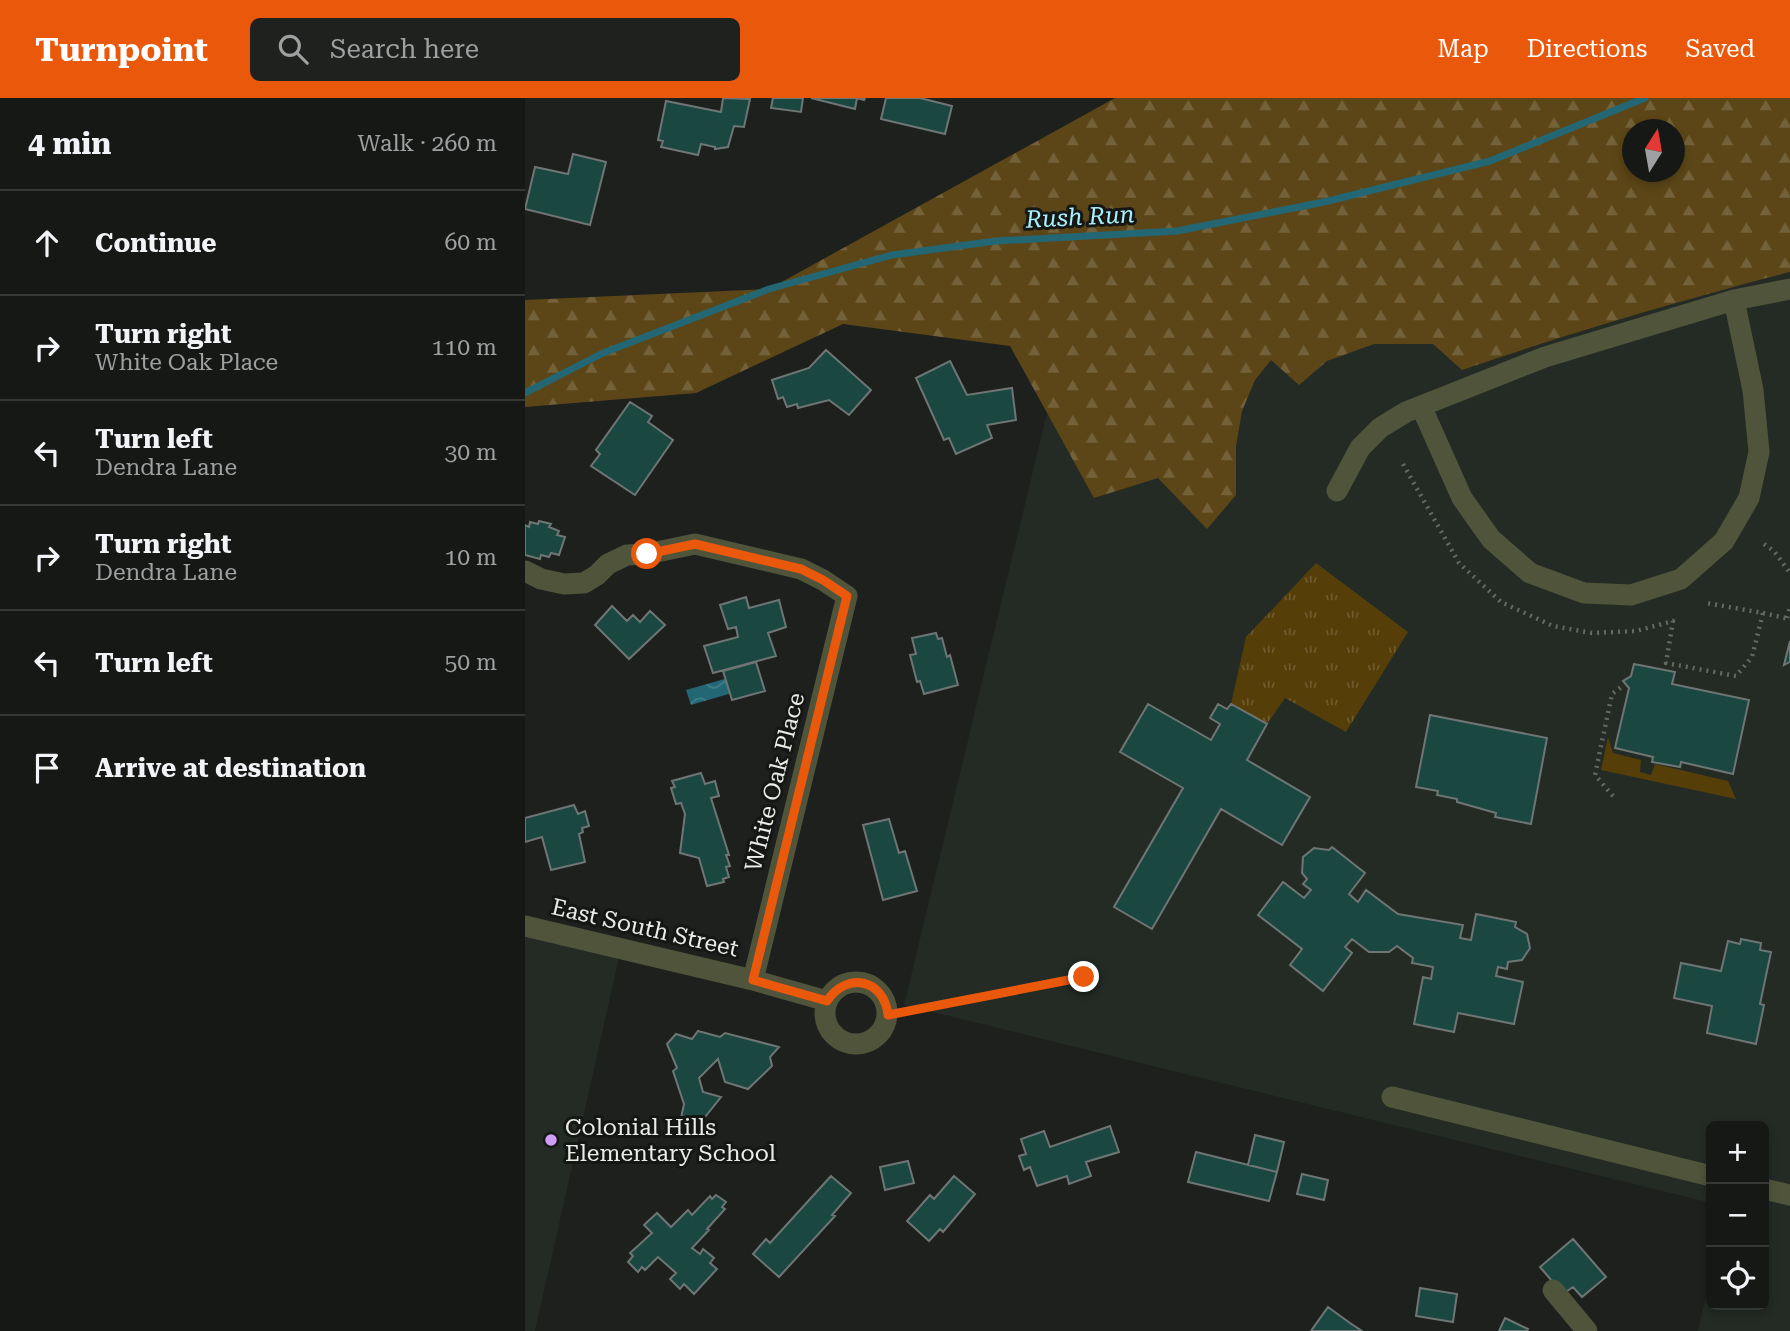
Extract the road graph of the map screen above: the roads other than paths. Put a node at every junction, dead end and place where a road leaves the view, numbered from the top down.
1 (1790, 289) edge
2 (1734, 300) junction
3 (1421, 406) junction
4 (1337, 491) dead end
5 (525, 571) edge
6 (525, 926) edge
7 (753, 980) junction
8 (827, 1001) junction
9 (1391, 1097) dead end
10 (1706, 1175) edge
11 (1769, 1190) edge
12 (1790, 1195) edge
13 (1553, 1290) dead end
14 (1587, 1331) edge

1 - 2 street
2 - 3 street
2 - 3 street
3 - 4 street
5 - 7 street, White Oak Place
6 - 7 street, East South Street
7 - 8 street, East South Street
8 - 8 street
9 - 10 street
11 - 12 street
13 - 14 street

